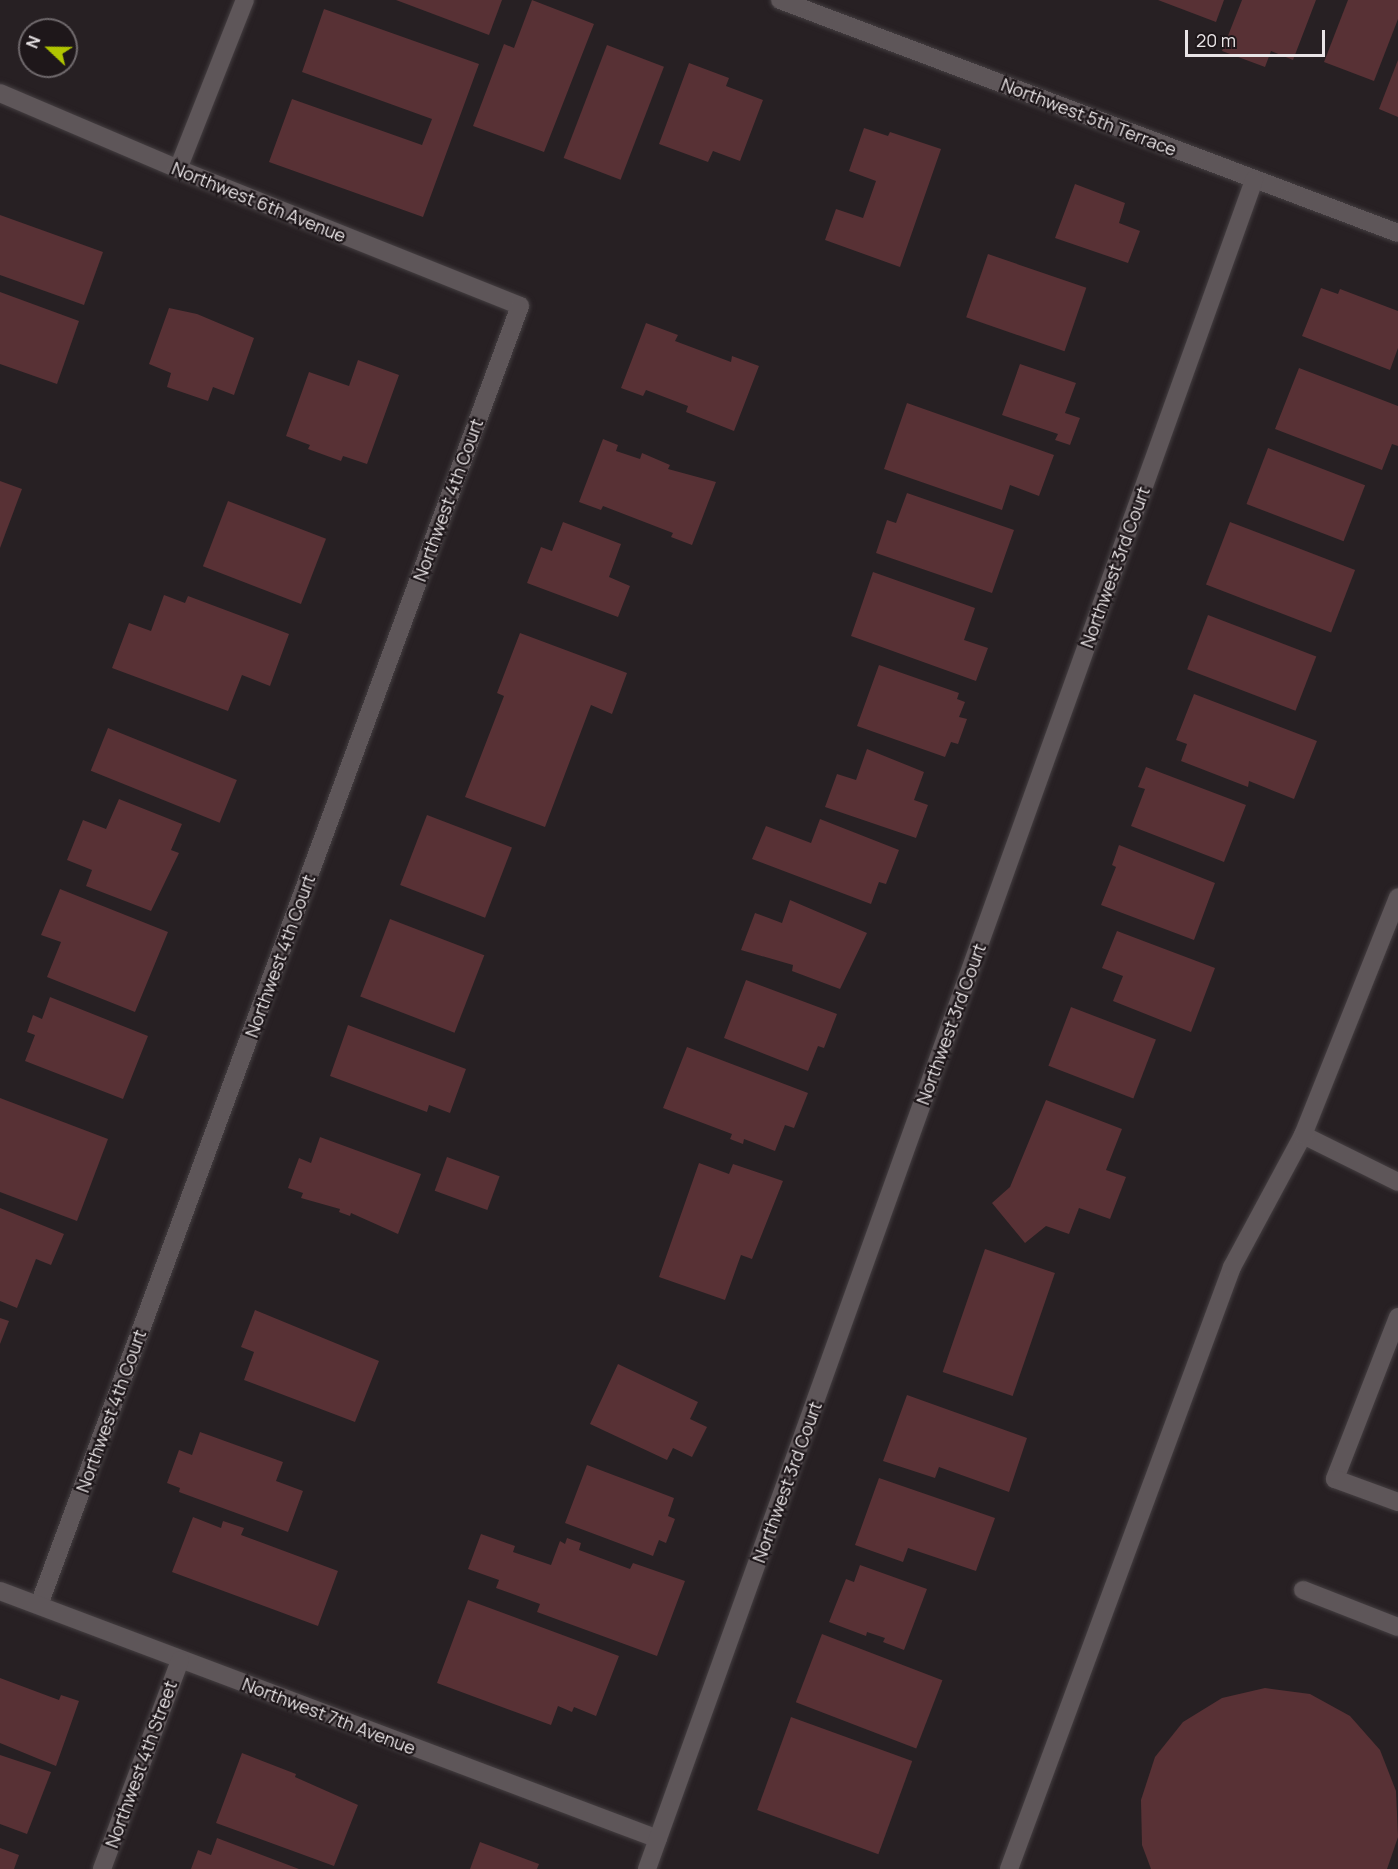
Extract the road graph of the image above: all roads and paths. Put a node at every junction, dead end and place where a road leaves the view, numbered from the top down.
1 (245, 0) edge
2 (780, 0) edge
3 (0, 93) edge
4 (178, 169) junction
5 (1254, 180) junction
6 (1398, 233) edge
7 (520, 306) joint
8 (1398, 897) edge
9 (1303, 1135) junction
10 (1398, 1182) edge
11 (1398, 1317) edge
12 (1391, 1354) edge
13 (1398, 1502) edge
14 (1303, 1590) dead end
15 (0, 1591) edge
16 (39, 1605) junction
17 (1398, 1627) edge
18 (180, 1660) junction
19 (658, 1839) junction
20 (102, 1869) edge
21 (647, 1869) edge
22 (1009, 1869) edge

1 - 4 street
2 - 5 street, Northwest 5th Terrace
3 - 4 street, Northwest 6th Avenue
4 - 7 street, Northwest 6th Avenue
5 - 6 street, Northwest 5th Terrace
5 - 19 street, Northwest 3rd Court
7 - 16 street, Northwest 4th Court
8 - 9 street
9 - 10 street
9 - 22 street
11 - 12 street
12 - 13 street
14 - 17 street
15 - 16 street, Northwest 7th Avenue
16 - 18 street, Northwest 7th Avenue
18 - 19 street, Northwest 7th Avenue
18 - 20 street, Northwest 4th Street
19 - 21 street, Northwest 3rd Court

